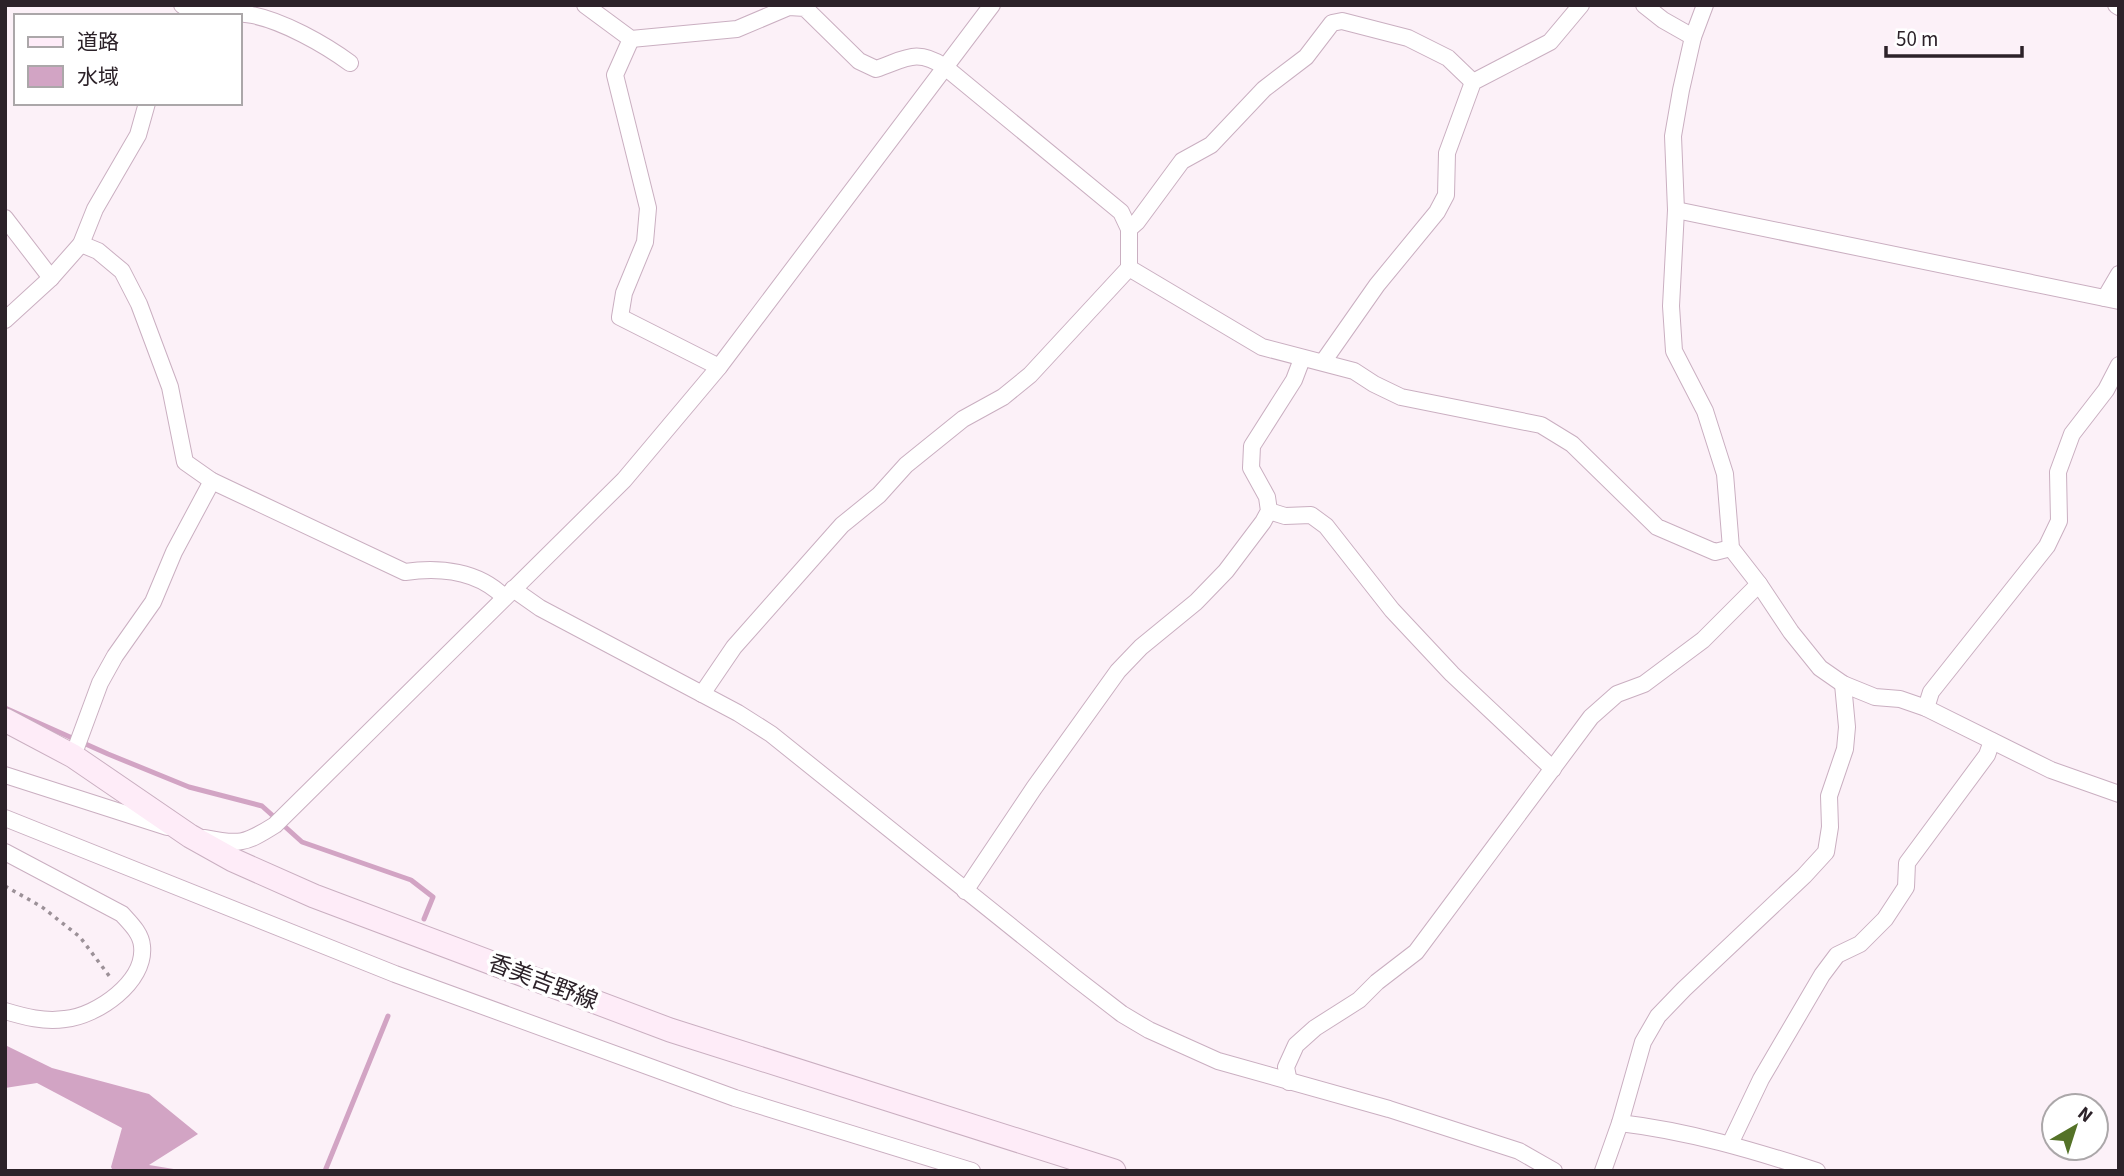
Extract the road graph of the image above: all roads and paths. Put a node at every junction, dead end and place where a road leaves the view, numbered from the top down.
1 (182, 5) edge
2 (585, 5) edge
3 (992, 5) edge
4 (1581, 5) edge
5 (1644, 5) edge
6 (1705, 5) edge
7 (203, 11) edge
8 (240, 14) edge
9 (242, 14) edge
10 (1693, 37) junction
11 (631, 39) junction
12 (350, 63) dead end
13 (945, 67) junction
14 (1473, 82) junction
15 (146, 105) edge
16 (1676, 210) junction
17 (5, 219) edge
18 (1129, 229) junction
19 (81, 244) junction
20 (1129, 268) junction
21 (2119, 274) edge
22 (51, 278) junction
23 (2112, 299) edge
24 (5, 320) edge
25 (1301, 359) junction
26 (1323, 362) junction
27 (2119, 365) edge
28 (719, 367) junction
29 (212, 481) junction
30 (1269, 511) junction
31 (1731, 548) junction
32 (1759, 584) junction
33 (508, 593) junction
34 (1843, 684) junction
35 (702, 694) junction
36 (1926, 708) junction
37 (5, 720) edge
38 (1993, 741) junction
39 (77, 746) junction
40 (1553, 769) junction
41 (5, 775) edge
42 (2119, 794) edge
43 (5, 818) edge
44 (190, 836) junction
45 (5, 852) edge
46 (5, 886) edge
47 (965, 891) junction
48 (121, 991) junction
49 (5, 1012) edge
50 (1289, 1082) junction
51 (1620, 1123) junction
52 (1730, 1144) junction
53 (972, 1171) edge
54 (1114, 1171) edge
55 (1554, 1171) edge
56 (1603, 1171) edge
57 (1817, 1171) edge

1 - 7 street
2 - 11 street
3 - 13 street
4 - 14 street
5 - 10 street
6 - 10 street
7 - 8 street
9 - 12 street
10 - 16 street
11 - 13 street
11 - 28 street
13 - 18 street
13 - 28 street
14 - 18 street
14 - 26 street
15 - 19 street
16 - 23 street
16 - 31 street
17 - 22 street
18 - 20 street
19 - 22 street
19 - 29 street
20 - 25 street
20 - 35 street
21 - 23 street
22 - 24 street
25 - 26 street
25 - 30 street
26 - 31 street
27 - 36 street
28 - 33 street
29 - 33 street
29 - 39 street
30 - 40 street
30 - 47 street
31 - 32 street
32 - 34 street
32 - 40 street
33 - 35 street
33 - 44 street
34 - 36 street
34 - 51 street
35 - 47 street
36 - 38 street
37 - 39 main road, 香美吉野線
38 - 42 street
38 - 52 street
39 - 44 main road, 香美吉野線
40 - 50 street
41 - 44 street
43 - 53 street
44 - 54 main road, 香美吉野線
45 - 48 street
46 - 48 path
47 - 50 street
48 - 49 street
50 - 55 street
51 - 52 street
51 - 56 street
52 - 57 street

